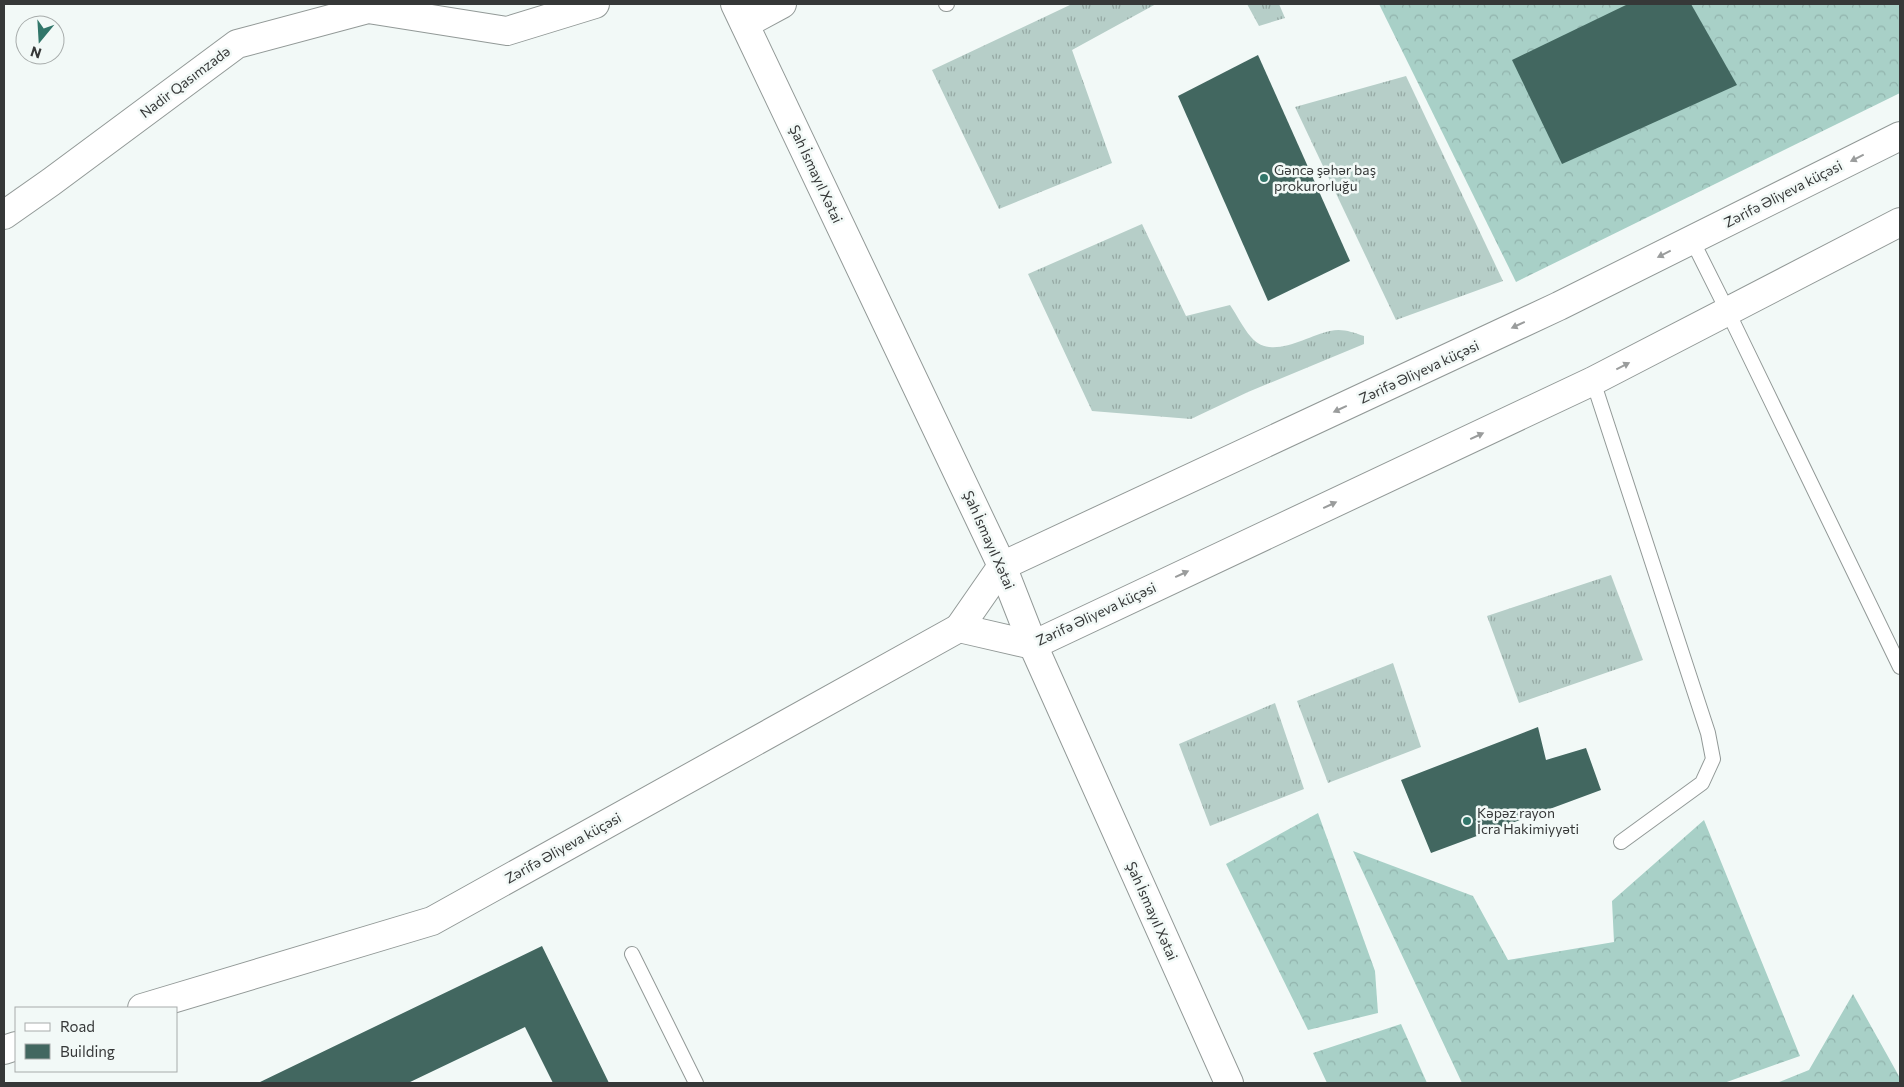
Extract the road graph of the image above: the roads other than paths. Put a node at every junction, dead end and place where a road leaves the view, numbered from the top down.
1 (595, 4) edge
2 (782, 4) edge
3 (740, 14) edge
4 (1900, 136) edge
5 (4, 215) edge
6 (1900, 222) edge
7 (1692, 240) junction
8 (1728, 312) junction
9 (1593, 382) junction
10 (1002, 566) junction
11 (959, 628) junction
12 (1032, 645) junction
13 (1900, 667) edge
14 (1621, 842) dead end
15 (632, 954) dead end
16 (145, 1007) edge
17 (696, 1083) edge
18 (1229, 1083) edge

1 - 5 street, Nadir Qasımzadə
2 - 3 street
3 - 10 street, Şah İsmayıl Xətai
4 -> 7 street, Zərifə Əliyeva küçəsi
6 - 8 street, Zərifə Əliyeva küçəsi
7 - 8 lane
7 -> 10 street, Zərifə Əliyeva küçəsi
9 -> 8 street, Zərifə Əliyeva küçəsi
8 - 13 lane
12 -> 9 street, Zərifə Əliyeva küçəsi
9 - 14 lane
10 - 11 street, Zərifə Əliyeva küçəsi
10 - 12 street, Şah İsmayıl Xətai
11 - 12 street, Zərifə Əliyeva küçəsi
11 - 16 street, Zərifə Əliyeva küçəsi
12 - 18 street, Şah İsmayıl Xətai
15 - 17 lane

